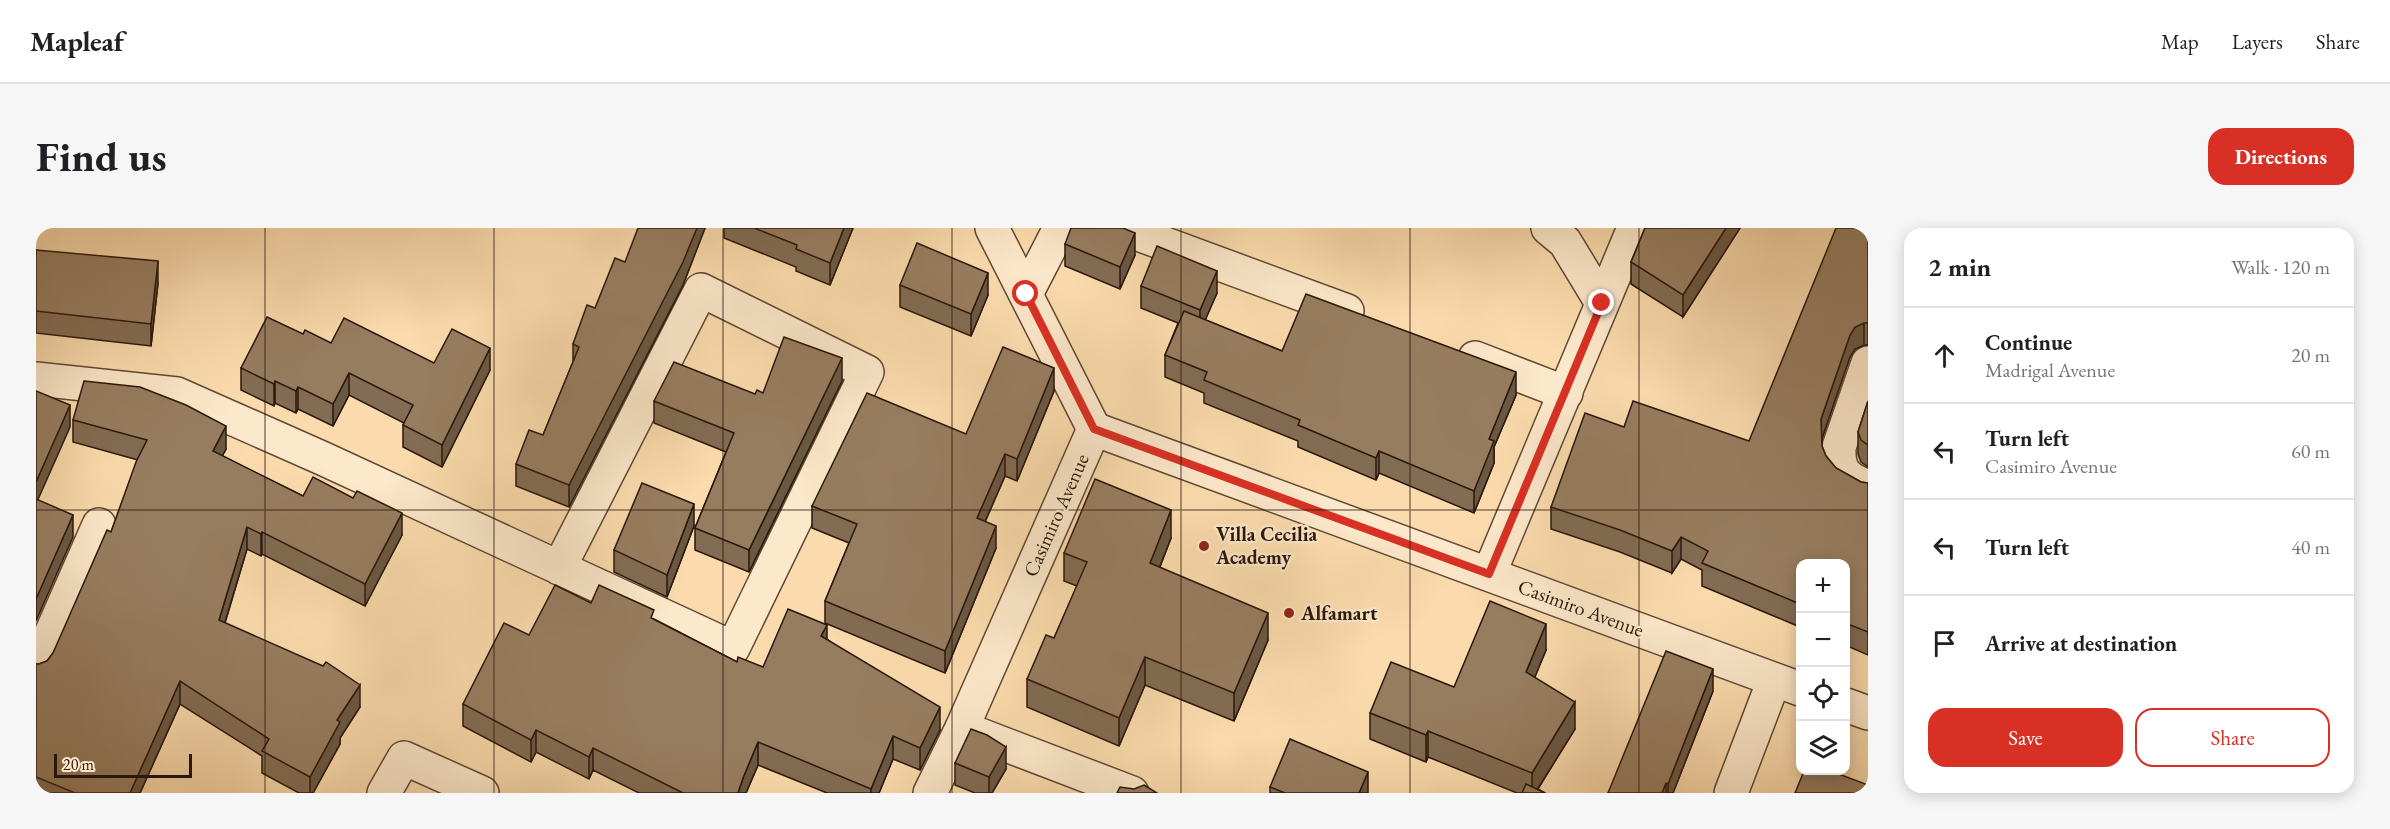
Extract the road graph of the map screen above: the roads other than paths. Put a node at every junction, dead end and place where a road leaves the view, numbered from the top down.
1 (992, 228) edge
2 (1060, 228) edge
3 (1122, 228) edge
4 (1548, 228) edge
5 (1634, 228) edge
6 (1026, 294) junction
7 (1602, 303) junction
8 (1380, 323) edge
9 (1447, 348) edge
10 (1868, 363) edge
11 (36, 379) edge
12 (1566, 393) junction
13 (1094, 429) junction
14 (1868, 487) edge
15 (99, 525) dead end
16 (559, 568) junction
17 (1489, 574) junction
18 (36, 668) edge
19 (1787, 684) edge
20 (1850, 707) edge
21 (1868, 713) edge
22 (962, 728) junction
23 (384, 793) edge
24 (482, 793) edge
25 (930, 793) edge
26 (1131, 793) edge
27 (1731, 793) edge

1 - 6 street
2 - 6 street
3 - 8 street
4 - 7 street
5 - 7 street
6 - 13 street
7 - 12 street
9 - 12 street
10 - 14 street
11 - 16 street
12 - 17 street
13 - 17 street, Casimiro Avenue
13 - 22 street, Casimiro Avenue
15 - 18 street
16 - 16 street
17 - 19 street, Casimiro Avenue
19 - 27 street
20 - 21 street
22 - 25 street, Casimiro Avenue
22 - 26 street
23 - 24 street

